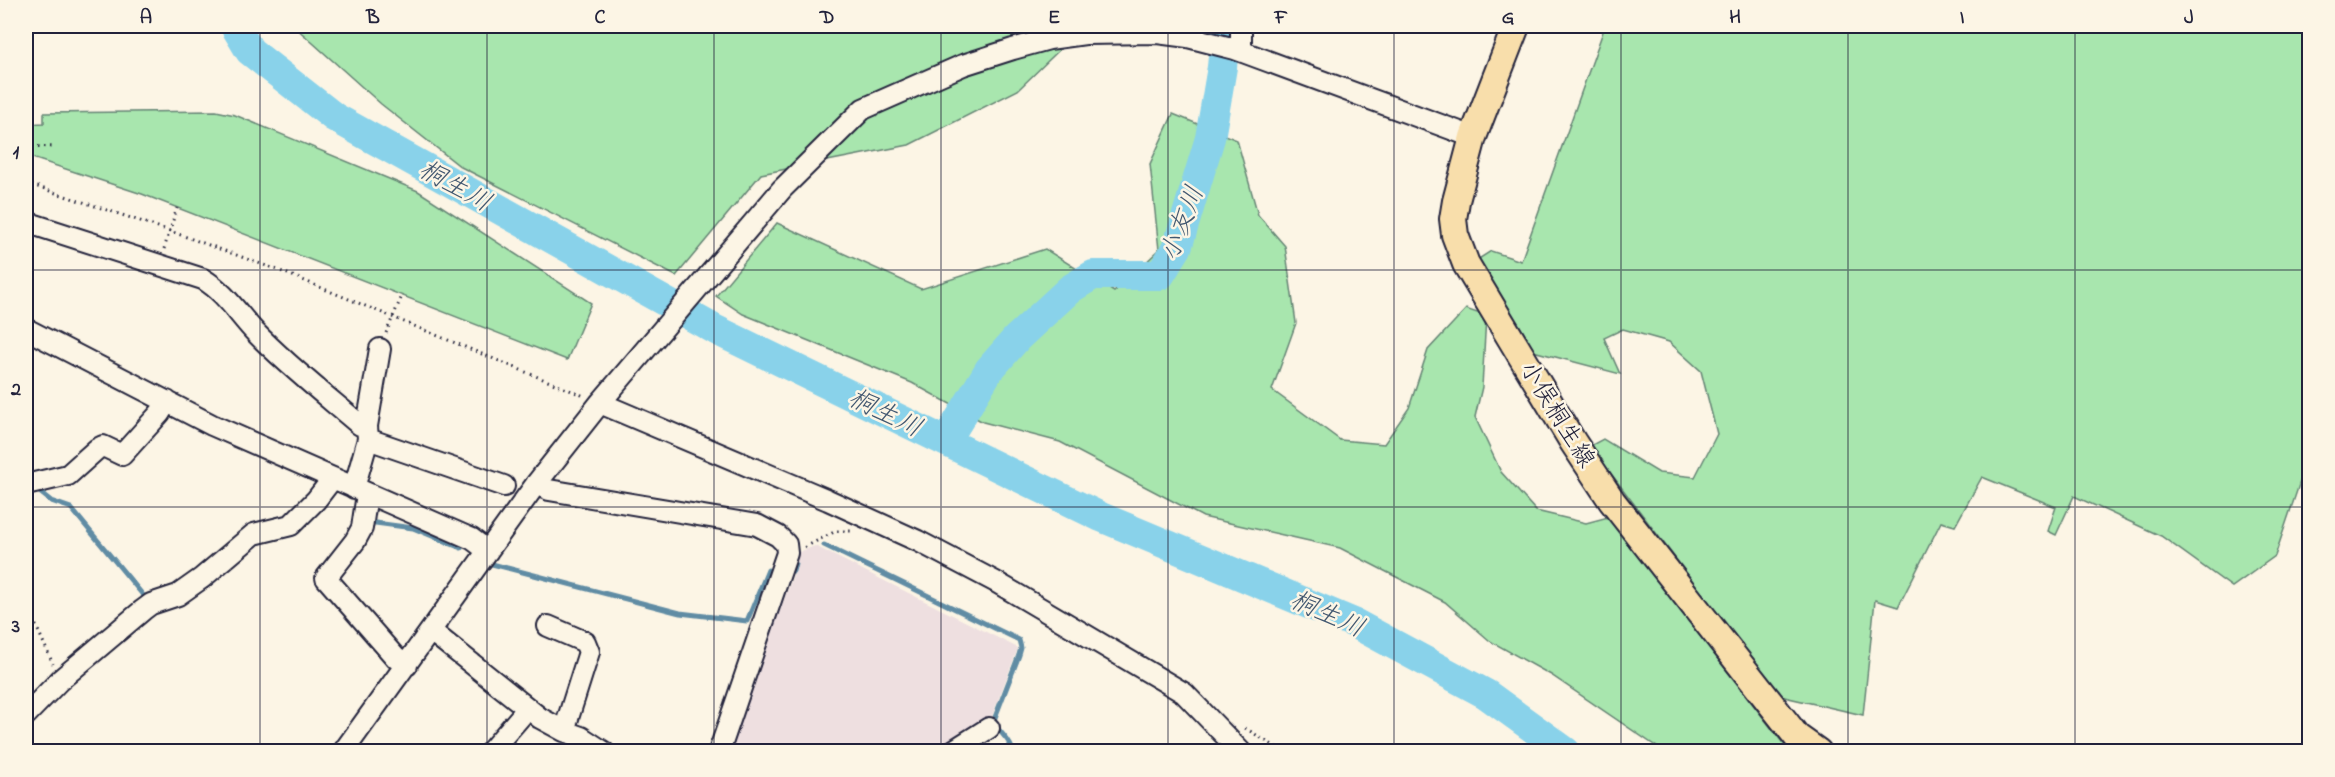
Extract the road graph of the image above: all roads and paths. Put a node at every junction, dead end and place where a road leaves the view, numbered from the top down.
1 (1241, 26) edge
2 (1516, 26) edge
3 (1238, 50) junction
4 (1473, 137) junction
5 (26, 146) edge
6 (56, 147) dead end
7 (26, 183) edge
8 (177, 208) dead end
9 (26, 222) edge
10 (170, 231) junction
11 (163, 251) dead end
12 (402, 296) dead end
13 (392, 318) junction
14 (26, 329) edge
15 (380, 349) dead end
16 (599, 400) junction
17 (167, 401) junction
18 (367, 432) junction
19 (333, 478) junction
20 (536, 484) junction
21 (26, 485) edge
22 (504, 486) dead end
23 (361, 491) junction
24 (854, 531) dead end
25 (795, 546) junction
26 (488, 551) junction
27 (26, 603) edge
28 (548, 626) dead end
29 (431, 631) junction
30 (407, 665) junction
31 (60, 680) junction
32 (528, 708) junction
33 (26, 715) edge
34 (989, 728) dead end
35 (564, 731) junction
36 (343, 752) edge
37 (490, 752) edge
38 (604, 752) edge
39 (719, 752) edge
40 (951, 752) edge
41 (1241, 752) edge
42 (1818, 752) edge

1 - 3 street
2 - 4 main road, 小俣桐生線
3 - 4 street
3 - 16 street
4 - 42 main road, 小俣桐生線
5 - 6 path
7 - 10 path
8 - 10 path
9 - 18 street
10 - 11 path
10 - 13 path
12 - 13 path
13 - 16 path
14 - 17 street
15 - 18 street
16 - 20 street
16 - 41 street
17 - 19 street
17 - 21 street
18 - 22 street
18 - 23 street
19 - 23 street
19 - 31 street
20 - 25 street
20 - 26 street
23 - 26 street
23 - 30 street
24 - 25 path
25 - 39 street
26 - 29 street
27 - 31 path
28 - 35 street
29 - 30 street
29 - 32 street
30 - 36 street
31 - 33 street
32 - 35 street
32 - 37 street
34 - 40 street
35 - 38 street

